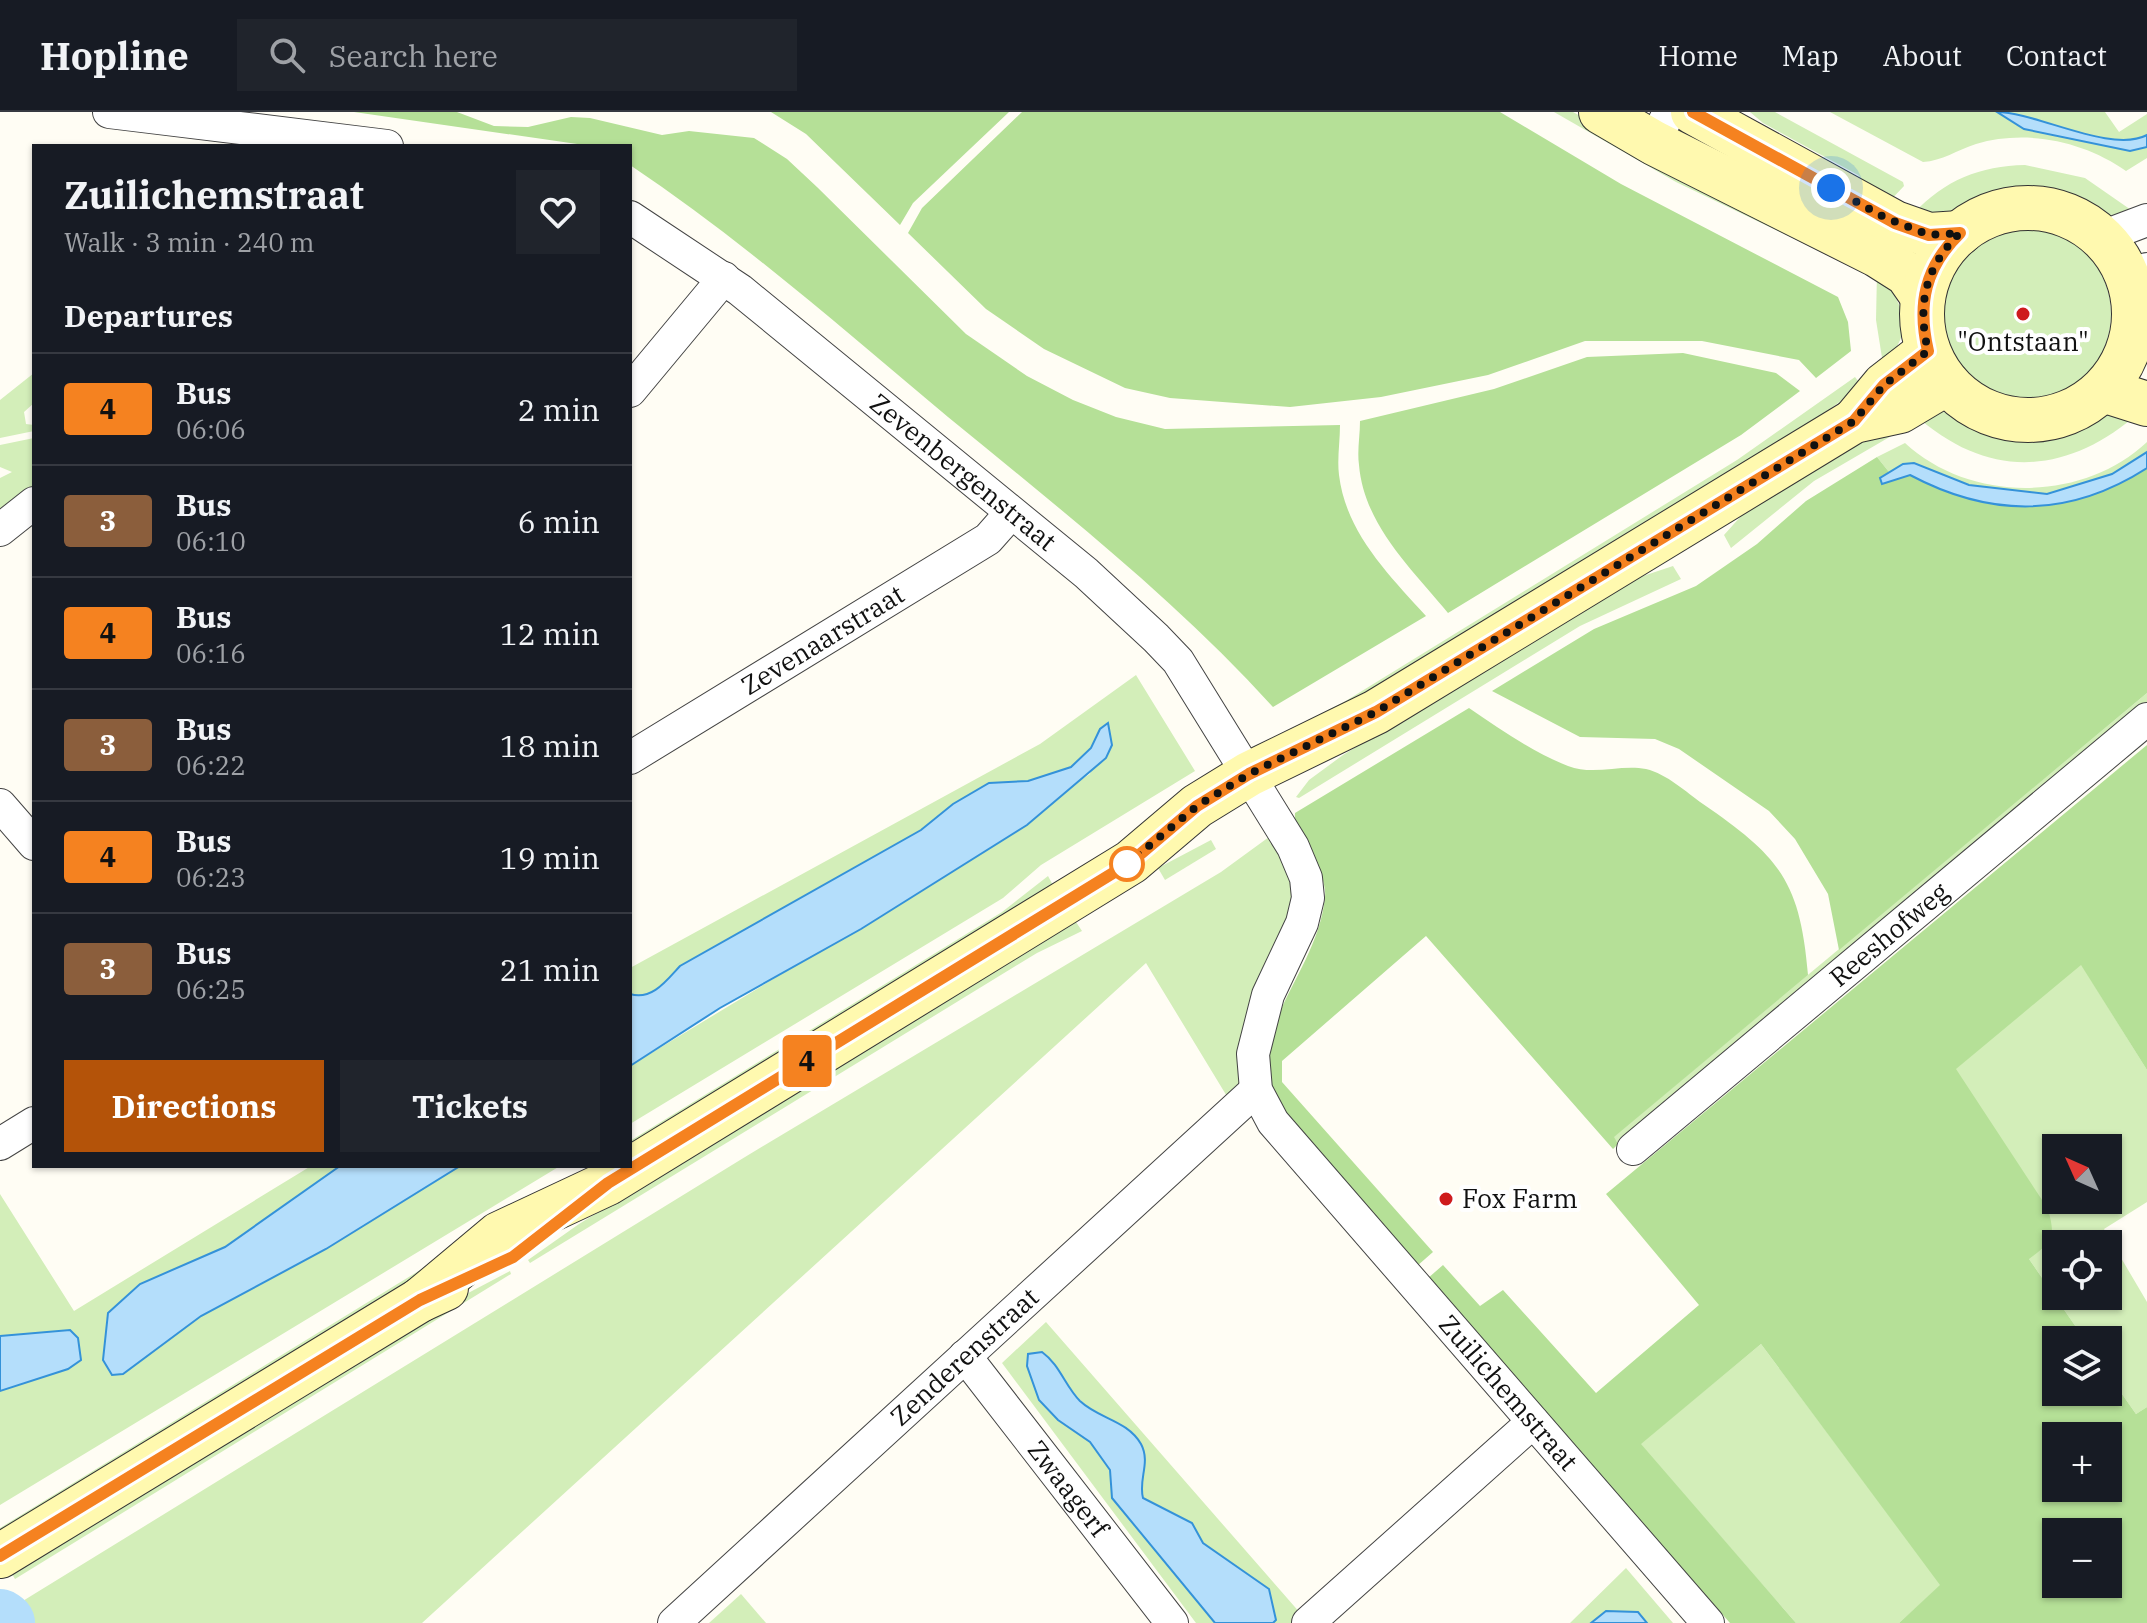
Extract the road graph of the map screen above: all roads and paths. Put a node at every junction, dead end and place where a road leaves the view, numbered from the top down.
1 (109, 112) edge
2 (1601, 112) edge
3 (1693, 112) edge
4 (1662, 128) edge
5 (332, 142) edge
6 (360, 144) edge
7 (632, 218) edge
8 (2147, 220) edge
9 (1960, 233) junction
10 (2102, 237) junction
11 (2139, 277) edge
12 (724, 278) junction
13 (1923, 297) junction
14 (2139, 350) edge
15 (1938, 367) junction
16 (632, 389) edge
17 (2103, 390) junction
18 (2147, 404) edge
19 (32, 505) edge
20 (1010, 514) junction
21 (0, 530) edge
22 (2147, 719) edge
23 (632, 757) edge
24 (1256, 786) junction
25 (0, 805) edge
26 (32, 842) edge
27 (1256, 1090) junction
28 (32, 1124) edge
29 (0, 1144) edge
30 (1633, 1149) dead end
31 (965, 1356) junction
32 (1533, 1422) junction
33 (0, 1556) edge
34 (674, 1623) edge
35 (1172, 1623) edge
36 (1308, 1623) edge
37 (1708, 1623) edge

1 - 5 street
2 - 4 street
3 - 9 street
4 - 13 street
5 - 6 street
7 - 12 street, Zevenbergenstraat
8 - 10 street
9 - 10 street
9 - 13 street
10 - 11 street
11 - 14 street
12 - 16 street
12 - 20 street, Zevenbergenstraat
13 - 15 street
14 - 17 street
15 - 17 street
15 - 24 street
17 - 18 street
19 - 21 street
20 - 23 street, Zevenaarstraat
20 - 24 street, Zevenbergenstraat
22 - 30 street, Reeshofweg
24 - 27 street, Zuilichemstraat
24 - 33 street
25 - 26 street
27 - 31 street, Zenderenstraat
27 - 32 street, Zuilichemstraat
28 - 29 street
31 - 34 street, Zenderenstraat
31 - 35 street, Zwaagerf
32 - 36 street
32 - 37 street, Zuilichemstraat

